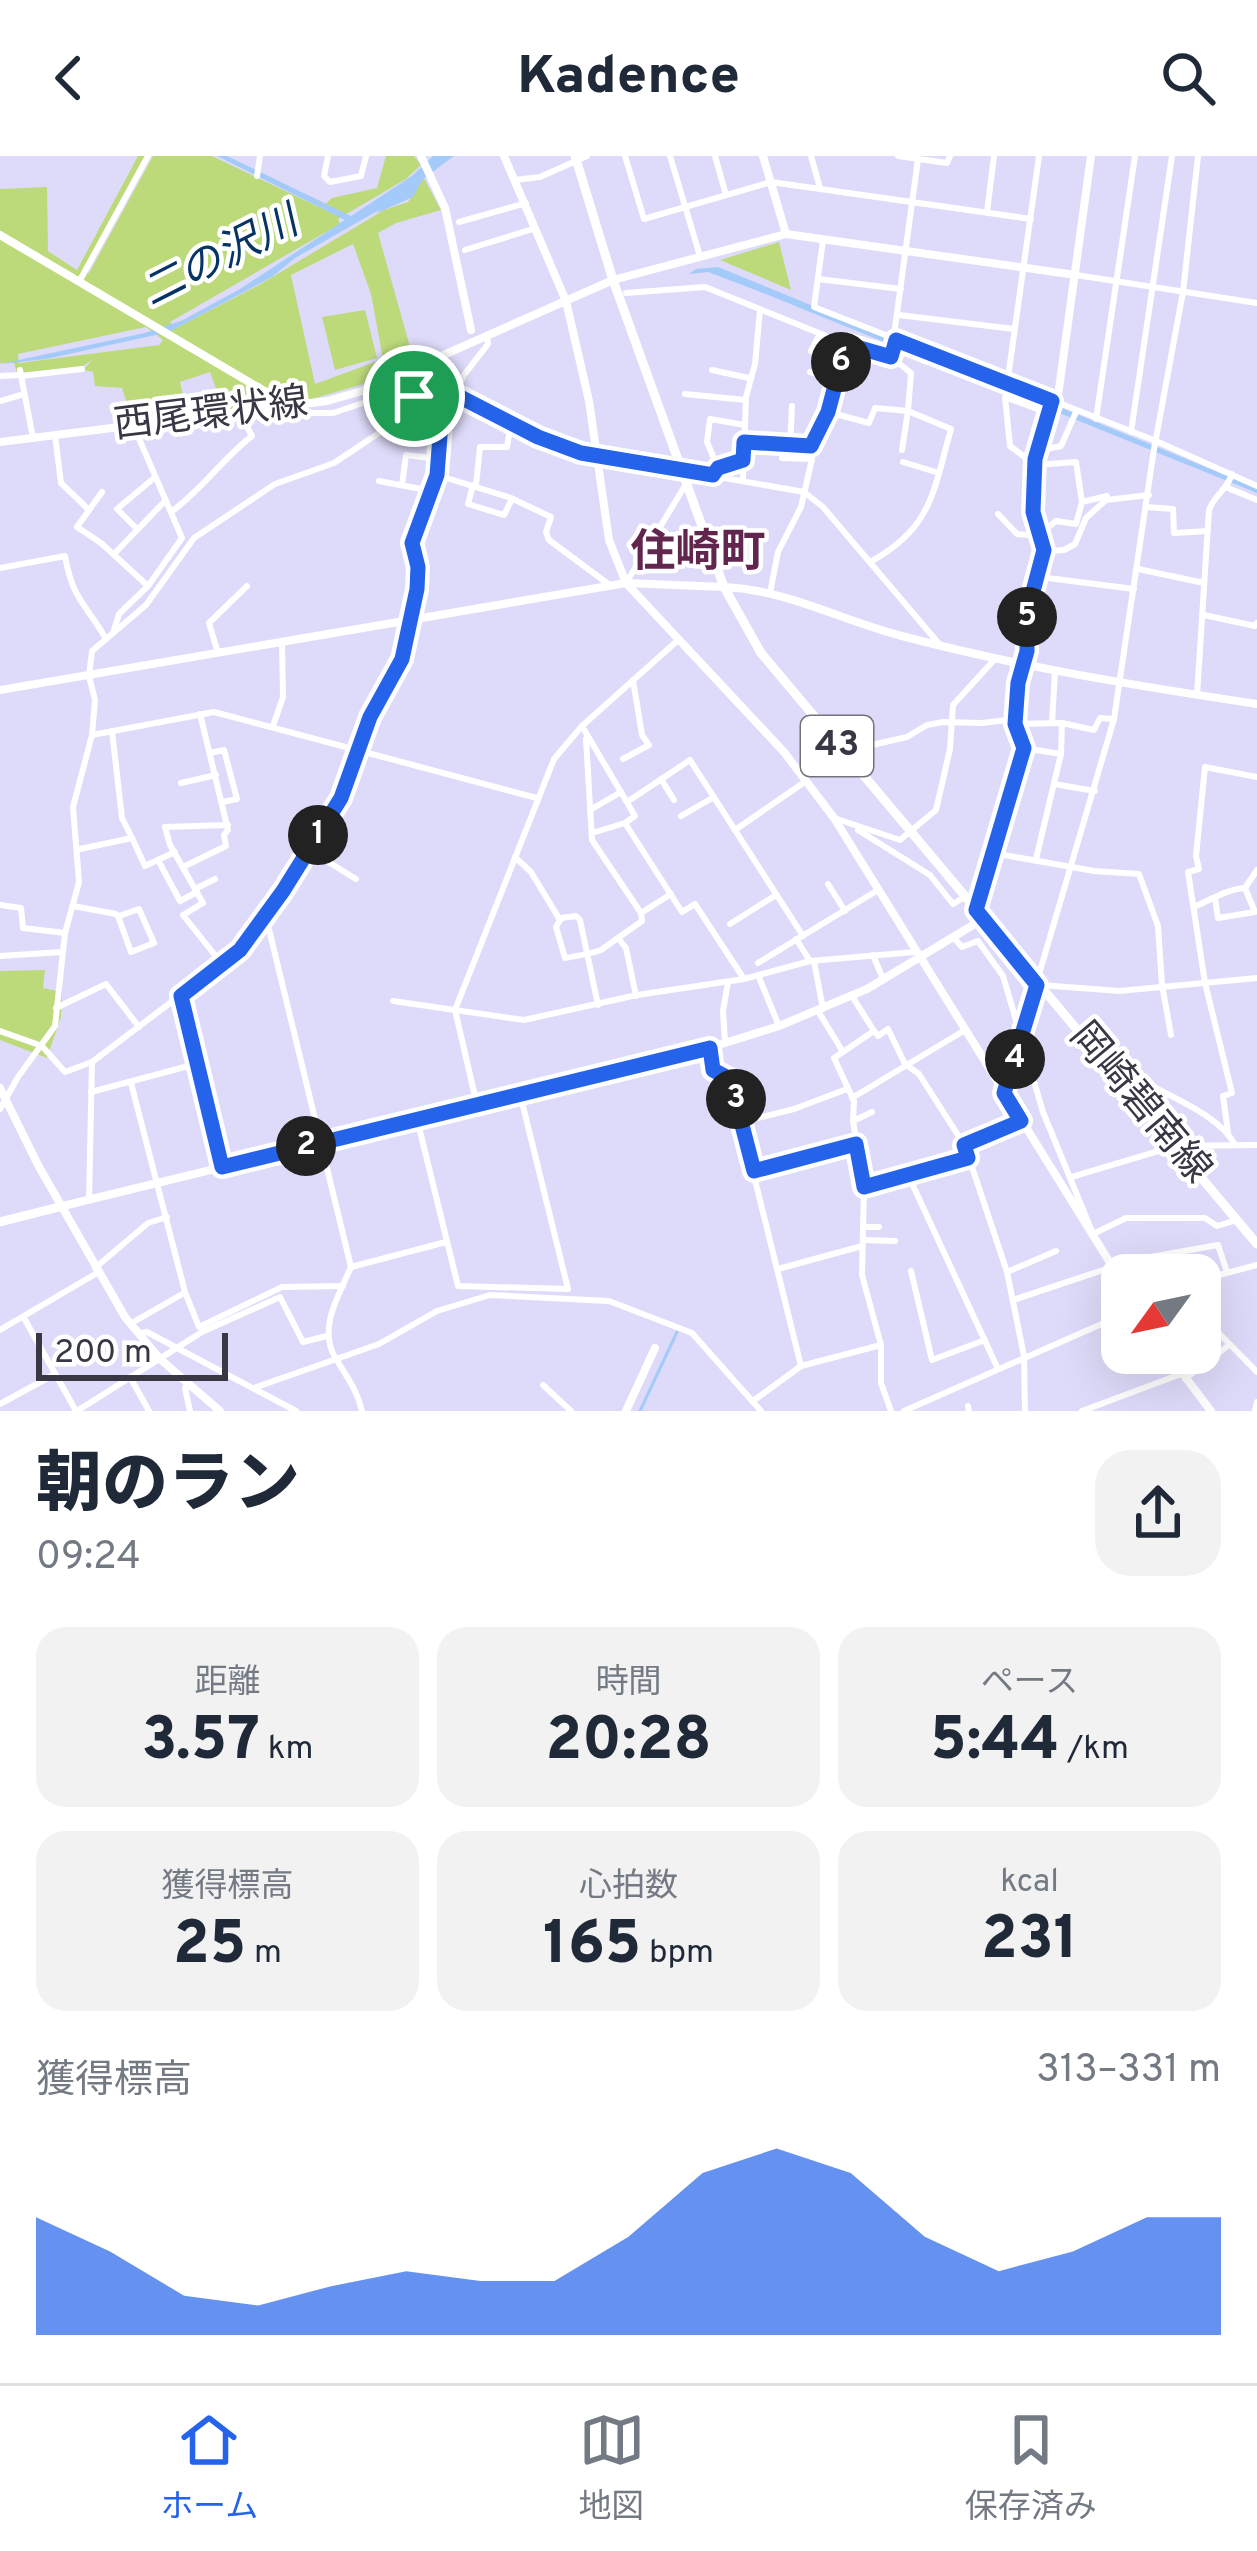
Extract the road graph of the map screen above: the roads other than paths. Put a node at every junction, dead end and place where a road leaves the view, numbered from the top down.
1 (148, 156) edge
2 (260, 156) edge
3 (328, 156) edge
4 (366, 156) edge
5 (503, 156) edge
6 (625, 156) edge
7 (670, 156) edge
8 (715, 156) edge
9 (763, 156) edge
10 (811, 156) edge
11 (898, 156) edge
12 (950, 156) edge
13 (994, 156) edge
14 (1039, 156) edge
15 (1091, 156) edge
16 (1136, 156) edge
17 (1172, 156) edge
18 (1198, 156) edge
19 (422, 158) edge
20 (579, 158) edge
21 (918, 159) junction
22 (257, 176) dead end
23 (514, 181) junction
24 (771, 182) junction
25 (820, 188) junction
26 (726, 195) junction
27 (914, 202) junction
28 (685, 207) junction
29 (528, 208) junction
30 (987, 212) junction
31 (1030, 218) junction
32 (459, 222) dead end
33 (537, 228) junction
34 (785, 234) junction
35 (0, 236) edge
36 (823, 240) junction
37 (465, 250) dead end
38 (905, 250) junction
39 (701, 259) junction
40 (1025, 269) junction
41 (1076, 275) junction
42 (818, 279) junction
43 (613, 280) junction
44 (80, 282) junction
45 (1115, 282) junction
46 (1153, 286) junction
47 (902, 289) junction
48 (1183, 292) junction
49 (626, 293) dead end
50 (566, 301) junction
51 (1257, 303) edge
52 (760, 310) junction
53 (898, 315) junction
54 (1014, 329) junction
55 (820, 334) junction
56 (472, 335) junction
57 (487, 335) junction
58 (896, 340) junction
59 (846, 344) junction
60 (811, 351) dead end
61 (891, 357) junction
62 (82, 369) dead end
63 (712, 370) dead end
64 (810, 372) dead end
65 (21, 374) junction
66 (0, 376) edge
67 (751, 378) junction
68 (836, 380) junction
69 (858, 383) dead end
70 (1007, 385) junction
71 (405, 389) junction
72 (454, 392) junction
73 (24, 394) junction
74 (685, 394) dead end
75 (414, 396) junction
76 (0, 400) edge
77 (746, 400) junction
78 (1055, 402) junction
79 (792, 406) dead end
80 (293, 407) junction
81 (908, 411) junction
82 (1077, 411) junction
83 (828, 412) junction
84 (1048, 413) junction
85 (240, 414) junction
86 (1096, 419) junction
87 (441, 423) junction
88 (511, 423) junction
89 (745, 425) junction
90 (134, 427) junction
91 (1131, 432) junction
92 (55, 435) junction
93 (33, 438) junction
94 (1156, 441) junction
95 (0, 442) edge
96 (744, 442) junction
97 (790, 445) junction
98 (811, 446) junction
99 (902, 450) dead end
100 (1036, 451) junction
101 (595, 457) junction
102 (782, 458) dead end
103 (812, 458) junction
104 (439, 459) junction
105 (743, 460) junction
106 (903, 462) dead end
107 (1035, 465) junction
108 (681, 471) junction
109 (716, 471) junction
110 (938, 473) junction
111 (1232, 474) junction
112 (437, 475) junction
113 (154, 477) junction
114 (743, 478) junction
115 (380, 481) dead end
116 (686, 484) junction
117 (402, 485) junction
118 (474, 485) junction
119 (1257, 486) edge
120 (1228, 488) junction
121 (432, 491) junction
122 (102, 492) dead end
123 (804, 492) junction
124 (1109, 495) dead end
125 (1149, 495) junction
126 (512, 499) junction
127 (1257, 500) edge
128 (165, 501) junction
129 (1082, 502) junction
130 (1146, 507) junction
131 (89, 510) junction
132 (171, 512) junction
133 (998, 514) dead end
134 (136, 528) junction
135 (1208, 531) junction
136 (1039, 536) junction
137 (1044, 550) junction
138 (114, 554) junction
139 (870, 562) junction
140 (0, 568) edge
141 (1138, 569) junction
142 (1040, 577) junction
143 (626, 583) junction
144 (1204, 583) junction
145 (148, 586) junction
146 (247, 586) dead end
147 (611, 586) junction
148 (724, 587) junction
149 (1134, 589) junction
150 (770, 593) junction
151 (1204, 614) junction
152 (410, 620) junction
153 (1257, 623) edge
154 (114, 630) junction
155 (106, 640) junction
156 (677, 641) junction
157 (282, 642) junction
158 (940, 645) junction
159 (218, 653) junction
160 (995, 659) junction
161 (1022, 666) junction
162 (1055, 671) junction
163 (89, 676) junction
164 (634, 680) junction
165 (1120, 681) junction
166 (0, 690) edge
167 (1197, 695) junction
168 (1257, 704) edge
169 (200, 714) junction
170 (1114, 719) junction
171 (952, 721) junction
172 (1015, 721) junction
173 (1052, 724) junction
174 (1062, 724) junction
175 (273, 726) junction
176 (582, 726) junction
177 (112, 731) junction
178 (92, 735) junction
179 (586, 735) junction
180 (358, 747) junction
181 (1024, 748) junction
182 (842, 752) junction
183 (210, 753) junction
184 (1060, 754) junction
185 (623, 759) dead end
186 (216, 775) junction
187 (1257, 777) edge
188 (661, 779) junction
189 (807, 781) junction
190 (181, 783) dead end
191 (1054, 784) junction
192 (1095, 791) junction
193 (621, 792) junction
194 (713, 797) junction
195 (538, 799) junction
196 (674, 800) dead end
197 (223, 802) junction
198 (627, 802) junction
199 (590, 810) junction
200 (681, 816) dead end
201 (834, 818) junction
202 (845, 821) junction
203 (625, 823) junction
204 (228, 825) junction
205 (735, 830) junction
206 (592, 832) junction
207 (911, 834) junction
208 (132, 838) junction
209 (78, 849) junction
210 (309, 850) junction
211 (175, 852) junction
212 (993, 853) junction
213 (515, 857) junction
214 (1036, 859) junction
215 (158, 860) junction
216 (1072, 866) junction
217 (183, 867) junction
218 (1256, 874) edge
219 (214, 879) dead end
220 (356, 879) dead end
221 (828, 884) dead end
222 (1245, 888) junction
223 (878, 890) junction
224 (196, 891) junction
225 (671, 894) junction
226 (776, 895) junction
227 (965, 898) junction
228 (1215, 898) junction
229 (0, 905) edge
230 (73, 906) junction
231 (1194, 907) junction
232 (845, 911) junction
233 (641, 913) junction
234 (266, 915) junction
235 (979, 915) junction
236 (118, 916) junction
237 (560, 920) junction
238 (730, 924) dead end
239 (47, 931) junction
240 (65, 933) junction
241 (799, 937) junction
242 (618, 938) junction
243 (954, 938) junction
244 (58, 952) junction
245 (587, 954) junction
246 (873, 955) junction
247 (0, 956) edge
248 (918, 956) junction
249 (812, 961) junction
250 (758, 963) dead end
251 (222, 964) junction
252 (758, 975) junction
253 (1257, 978) edge
254 (744, 979) junction
255 (884, 980) junction
256 (728, 982) junction
257 (1205, 983) junction
258 (1037, 985) junction
259 (1162, 985) junction
260 (636, 995) junction
261 (181, 996) junction
262 (852, 996) junction
263 (393, 1001) dead end
264 (598, 1005) junction
265 (56, 1008) junction
266 (454, 1010) junction
267 (820, 1010) junction
268 (779, 1026) junction
269 (139, 1027) junction
270 (965, 1030) junction
271 (0, 1031) edge
272 (874, 1031) junction
273 (1171, 1035) dead end
274 (1021, 1040) junction
275 (725, 1042) junction
276 (42, 1046) junction
277 (710, 1048) junction
278 (843, 1052) junction
279 (92, 1062) junction
280 (196, 1064) junction
281 (905, 1064) junction
282 (1108, 1067) junction
283 (131, 1083) junction
284 (848, 1088) junction
285 (92, 1092) junction
286 (3, 1093) edge
287 (1004, 1093) junction
288 (520, 1094) junction
289 (852, 1098) junction
290 (477, 1105) junction
291 (0, 1109) edge
292 (872, 1112) dead end
293 (417, 1120) junction
294 (853, 1121) junction
295 (1021, 1121) junction
296 (742, 1122) junction
297 (1228, 1132) junction
298 (320, 1143) junction
299 (856, 1144) junction
300 (964, 1145) junction
301 (1235, 1145) junction
302 (1257, 1145) edge
303 (1175, 1146) junction
304 (968, 1158) junction
305 (222, 1167) junction
306 (754, 1171) junction
307 (909, 1177) junction
308 (1072, 1177) junction
309 (160, 1183) junction
310 (864, 1187) junction
311 (89, 1201) junction
312 (63, 1206) junction
313 (167, 1217) junction
314 (0, 1218) edge
315 (1237, 1220) junction
316 (1216, 1226) junction
317 (863, 1227) junction
318 (879, 1228) dead end
319 (1093, 1234) junction
320 (896, 1241) dead end
321 (446, 1242) junction
322 (862, 1243) junction
323 (1257, 1244) edge
324 (1218, 1245) junction
325 (1055, 1251) dead end
326 (1105, 1254) edge
327 (1167, 1254) edge
328 (1257, 1264) edge
329 (351, 1267) junction
330 (778, 1269) junction
331 (96, 1270) junction
332 (911, 1271) dead end
333 (1007, 1272) junction
334 (1228, 1272) junction
335 (1221, 1274) edge
336 (1101, 1278) edge
337 (343, 1286) junction
338 (184, 1292) junction
339 (569, 1294) junction
340 (1013, 1300) junction
341 (24, 1318) junction
342 (130, 1324) junction
343 (1101, 1324) edge
344 (0, 1330) edge
345 (138, 1334) junction
346 (327, 1336) junction
347 (1221, 1336) edge
348 (985, 1340) junction
349 (881, 1345) junction
350 (1229, 1345) junction
351 (176, 1348) junction
352 (656, 1348) dead end
353 (1024, 1356) junction
354 (160, 1359) junction
355 (336, 1359) junction
356 (801, 1366) junction
357 (998, 1369) junction
358 (1257, 1372) edge
359 (55, 1374) junction
360 (1183, 1376) junction
361 (130, 1377) junction
362 (188, 1383) junction
363 (543, 1384) dead end
364 (254, 1388) junction
365 (753, 1401) junction
366 (0, 1404) edge
367 (76, 1411) edge
368 (149, 1411) edge
369 (190, 1411) edge
370 (220, 1411) edge
371 (296, 1411) edge
372 (362, 1411) edge
373 (571, 1411) edge
374 (626, 1411) edge
375 (761, 1411) edge
376 (891, 1411) edge
377 (904, 1411) edge
378 (1025, 1411) edge
379 (1082, 1411) edge
380 (1211, 1411) edge

1 - 44 street
2 - 22 street
3 - 4 street
5 - 23 street
6 - 28 street
7 - 28 street
8 - 26 street
9 - 24 street
10 - 25 street
11 - 21 street
12 - 21 street
13 - 30 street
14 - 31 street
15 - 41 street
16 - 45 street
17 - 46 street
18 - 48 street
19 - 56 street
20 - 23 street
20 - 43 main road, 岡崎碧南線 / 43
21 - 27 street
23 - 29 street
24 - 25 street
24 - 26 street
24 - 34 street
25 - 27 street
26 - 28 street
27 - 30 street
27 - 38 street
28 - 39 street
29 - 32 street
29 - 33 street
30 - 31 street
31 - 40 street
33 - 37 street
33 - 50 street
34 - 36 street
34 - 39 street, 西尾環状線
35 - 44 street
36 - 38 street
36 - 42 street
38 - 40 street
38 - 47 street
39 - 43 street, 西尾環状線
40 - 41 street
40 - 54 street
41 - 45 street
41 - 78 street
42 - 47 street
42 - 58 street
43 - 50 street, 西尾環状線
43 - 108 main road, 岡崎碧南線 / 43
44 - 80 street
45 - 46 street
45 - 86 street
46 - 48 street
46 - 91 street
47 - 53 street
48 - 51 street
48 - 94 street
49 - 52 street
50 - 57 street, 西尾環状線
50 - 101 street
52 - 55 street
52 - 67 street
53 - 54 street
53 - 58 street
54 - 70 street
55 - 59 street
55 - 60 street
56 - 57 street, 西尾環状線
56 - 80 street, 西尾環状線
57 - 72 street
58 - 61 street
58 - 70 street
59 - 61 street
59 - 68 street
61 - 81 street
62 - 65 street
63 - 67 street
64 - 68 street
65 - 66 street
65 - 73 street
67 - 77 street
68 - 69 street
68 - 83 street
70 - 78 street
71 - 72 street
71 - 75 street
71 - 80 street
72 - 87 street
72 - 88 street
73 - 76 street
73 - 93 street
74 - 77 street
75 - 87 street
75 - 154 street
77 - 89 street
78 - 82 street
78 - 84 street
79 - 97 street
80 - 85 street, 西尾環状線
81 - 83 street
81 - 99 street
81 - 110 street
82 - 86 street
82 - 100 street
83 - 98 street
84 - 100 street
84 - 107 street
85 - 90 street, 西尾環状線
85 - 132 street
86 - 91 street
87 - 104 street
88 - 101 street
88 - 118 street
89 - 96 street
89 - 109 street
90 - 92 street, 西尾環状線
90 - 113 street
91 - 94 street
92 - 93 street, 西尾環状線
92 - 131 street
93 - 95 street, 西尾環状線
94 - 111 street
94 - 125 street
96 - 97 street
96 - 105 street
97 - 98 street
98 - 103 street
100 - 107 street
101 - 108 street
101 - 143 street
102 - 103 street
103 - 123 street
104 - 112 street
104 - 117 street
105 - 109 street
105 - 114 street
106 - 110 street
107 - 129 street
107 - 136 street
108 - 109 street
108 - 116 main road, 岡崎碧南線 / 43
109 - 114 street
110 - 139 street
111 - 119 street
111 - 120 street
112 - 118 street
112 - 121 street
113 - 128 street
113 - 134 street
114 - 123 street
115 - 117 street
116 - 143 street
116 - 148 main road, 岡崎碧南線 / 43
117 - 121 street
118 - 126 street
118 - 126 street
120 - 127 street
120 - 135 street
121 - 152 street
122 - 131 street
123 - 139 street
123 - 150 street
124 - 129 street
125 - 130 street
125 - 137 street
126 - 147 street
128 - 132 street
128 - 134 street
129 - 136 street
130 - 135 street
130 - 141 street
131 - 138 street
132 - 145 street
133 - 136 street
134 - 138 street
135 - 144 street
136 - 137 street
137 - 142 street
138 - 145 street
139 - 158 street
140 - 155 street
141 - 144 street
141 - 149 street
142 - 149 street
142 - 161 street
143 - 147 street
143 - 148 street
143 - 156 street
144 - 151 street
145 - 154 street
146 - 159 street
147 - 152 street
148 - 150 street
148 - 182 main road, 岡崎碧南線 / 43
149 - 165 street
150 - 158 street
151 - 153 street
151 - 167 street
152 - 157 street
152 - 180 street
154 - 155 street
155 - 163 street
156 - 164 street
156 - 189 street
157 - 159 street
157 - 175 street
158 - 160 street
159 - 163 street
160 - 161 street
160 - 171 street
161 - 162 street
161 - 172 street
162 - 165 street
162 - 173 street
163 - 166 street
163 - 178 street
164 - 176 street
164 - 185 street
165 - 167 street
165 - 170 street
167 - 168 street
169 - 175 street
169 - 177 street
169 - 183 street
170 - 174 street
170 - 192 street
171 - 172 street
171 - 182 street
171 - 207 street
172 - 173 street
172 - 181 street
173 - 174 street
174 - 184 street
175 - 180 street
176 - 179 street
176 - 195 street
177 - 178 street
177 - 208 street
178 - 209 street
179 - 193 street
179 - 199 street
180 - 195 street
180 - 210 street
181 - 184 street
181 - 212 street
182 - 207 main road, 岡崎碧南線 / 43
183 - 186 street
183 - 197 street
184 - 191 street
186 - 190 street
186 - 197 street
187 - 231 street
188 - 194 street
188 - 196 street
188 - 198 street
189 - 201 street
189 - 205 street
191 - 192 street
191 - 214 street
192 - 216 street
193 - 198 street
193 - 199 street
194 - 200 street
194 - 205 street
195 - 213 street
197 - 204 street
198 - 203 street
199 - 206 street
201 - 202 street
201 - 223 street
202 - 207 street
202 - 227 street
203 - 206 street
203 - 225 street
204 - 211 street
204 - 217 street
205 - 226 street
206 - 233 street
207 - 227 main road, 岡崎碧南線 / 43
208 - 209 street
208 - 215 street
209 - 230 street
210 - 220 street
210 - 234 street
211 - 215 street
211 - 217 street
212 - 214 street
212 - 235 street
213 - 237 street
213 - 266 street
214 - 216 street
215 - 224 street
216 - 258 street
216 - 259 street
217 - 224 street
218 - 222 street
219 - 224 street
221 - 232 street
222 - 228 street
222 - 228 street
223 - 232 street
223 - 248 street
224 - 251 street
225 - 233 street
225 - 254 street
226 - 238 street
226 - 241 street
227 - 235 main road, 岡崎碧南線 / 43
228 - 231 street
229 - 239 street
230 - 236 street
230 - 240 street
231 - 257 street
232 - 241 street
233 - 242 street
234 - 251 street
234 - 298 street
235 - 243 street
235 - 258 main road, 岡崎碧南線 / 43
236 - 236 street
237 - 245 street
237 - 245 street
239 - 240 street
239 - 244 street
240 - 244 street
241 - 249 street
241 - 250 street
242 - 245 street
242 - 260 street
243 - 248 street
243 - 274 street
244 - 247 street
244 - 265 street
245 - 264 street
246 - 248 street
246 - 249 street
246 - 255 street
248 - 255 street
248 - 270 street
249 - 252 street
249 - 267 street
251 - 261 street
252 - 254 street
252 - 268 street
253 - 257 street
254 - 256 street
255 - 262 street
256 - 260 street
256 - 275 street
257 - 259 street
257 - 297 street
258 - 259 street
258 - 274 street
258 - 282 main road, 岡崎碧南線 / 43
259 - 273 street
260 - 264 street
261 - 269 street
261 - 280 street
262 - 267 street
262 - 272 street
263 - 266 street
264 - 266 street
265 - 269 street
265 - 276 street
266 - 290 street
267 - 268 street
267 - 278 street
268 - 275 street
269 - 279 street
270 - 281 street
270 - 287 street
271 - 276 street
272 - 278 street
272 - 281 street
274 - 287 street
274 - 308 street
275 - 277 street
276 - 279 street
276 - 286 street
277 - 288 street
277 - 296 street
278 - 284 street
279 - 285 street
280 - 283 street
280 - 305 street
281 - 289 street
281 - 300 street
282 - 297 street
282 - 303 main road, 岡崎碧南線 / 43
283 - 285 street
283 - 309 street
284 - 289 street
284 - 296 street
285 - 311 street
286 - 291 street
286 - 312 street
287 - 295 street
288 - 290 street
288 - 339 street
289 - 294 street
290 - 293 street
292 - 294 street
293 - 298 street
293 - 321 street
294 - 299 street
295 - 300 street
295 - 319 street
296 - 306 street
297 - 301 street
298 - 305 street
298 - 329 street
299 - 306 street
299 - 310 street
300 - 304 street
301 - 302 street
301 - 303 street
303 - 308 street
303 - 315 main road, 岡崎碧南線 / 43
304 - 307 street
304 - 333 street
305 - 309 street
306 - 330 street
307 - 310 street
307 - 348 street
308 - 319 street
309 - 311 street
309 - 313 street
310 - 317 street
311 - 312 street
312 - 314 main road
312 - 331 street
313 - 331 street
313 - 338 street
315 - 316 street
315 - 323 main road, 岡崎碧南線 / 43
316 - 319 street
316 - 324 street
317 - 318 street
317 - 322 street
319 - 326 street
320 - 322 street
321 - 329 street
321 - 339 street
322 - 330 street
322 - 349 street
324 - 327 street
324 - 334 street
325 - 333 street
328 - 334 street
329 - 337 street
330 - 356 street
331 - 341 street
331 - 342 street
332 - 348 street
333 - 340 street
334 - 335 street
336 - 340 street
337 - 338 street
337 - 346 street
338 - 342 street
339 - 355 street
339 - 365 street
340 - 353 street
341 - 344 street
341 - 359 street
342 - 345 street
343 - 353 street
345 - 351 street
345 - 354 street
346 - 351 street
346 - 355 street
347 - 350 street
348 - 357 street
349 - 356 street
349 - 376 street
350 - 358 street
350 - 360 street
351 - 354 street
351 - 364 street
352 - 374 street
353 - 357 street
353 - 378 street
354 - 361 street
354 - 362 street
355 - 364 street
355 - 372 street
356 - 365 street
357 - 377 street
359 - 366 street
359 - 367 street
360 - 379 street
360 - 380 street
361 - 367 street
361 - 368 street
362 - 369 street
362 - 370 street
363 - 373 street
364 - 371 street
365 - 375 street

